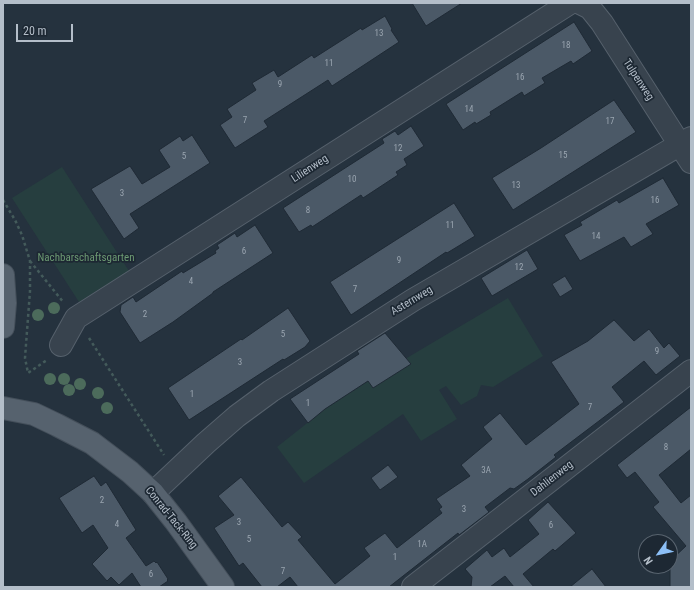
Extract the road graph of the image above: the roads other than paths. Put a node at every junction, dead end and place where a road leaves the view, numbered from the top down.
1 (570, 3) edge
2 (580, 3) edge
3 (687, 149) edge
4 (3, 275) edge
5 (3, 327) edge
6 (62, 345) dead end
7 (691, 371) edge
8 (3, 408) edge
9 (153, 493) junction
10 (223, 587) edge
11 (413, 587) edge

1 - 6 street, Lilienweg
2 - 3 street, Tulpenweg
3 - 9 street, Asternweg
4 - 5 main road
7 - 11 street, Dahlienweg
8 - 9 main road, Conrad-Tack-Ring
9 - 10 main road, Conrad-Tack-Ring

